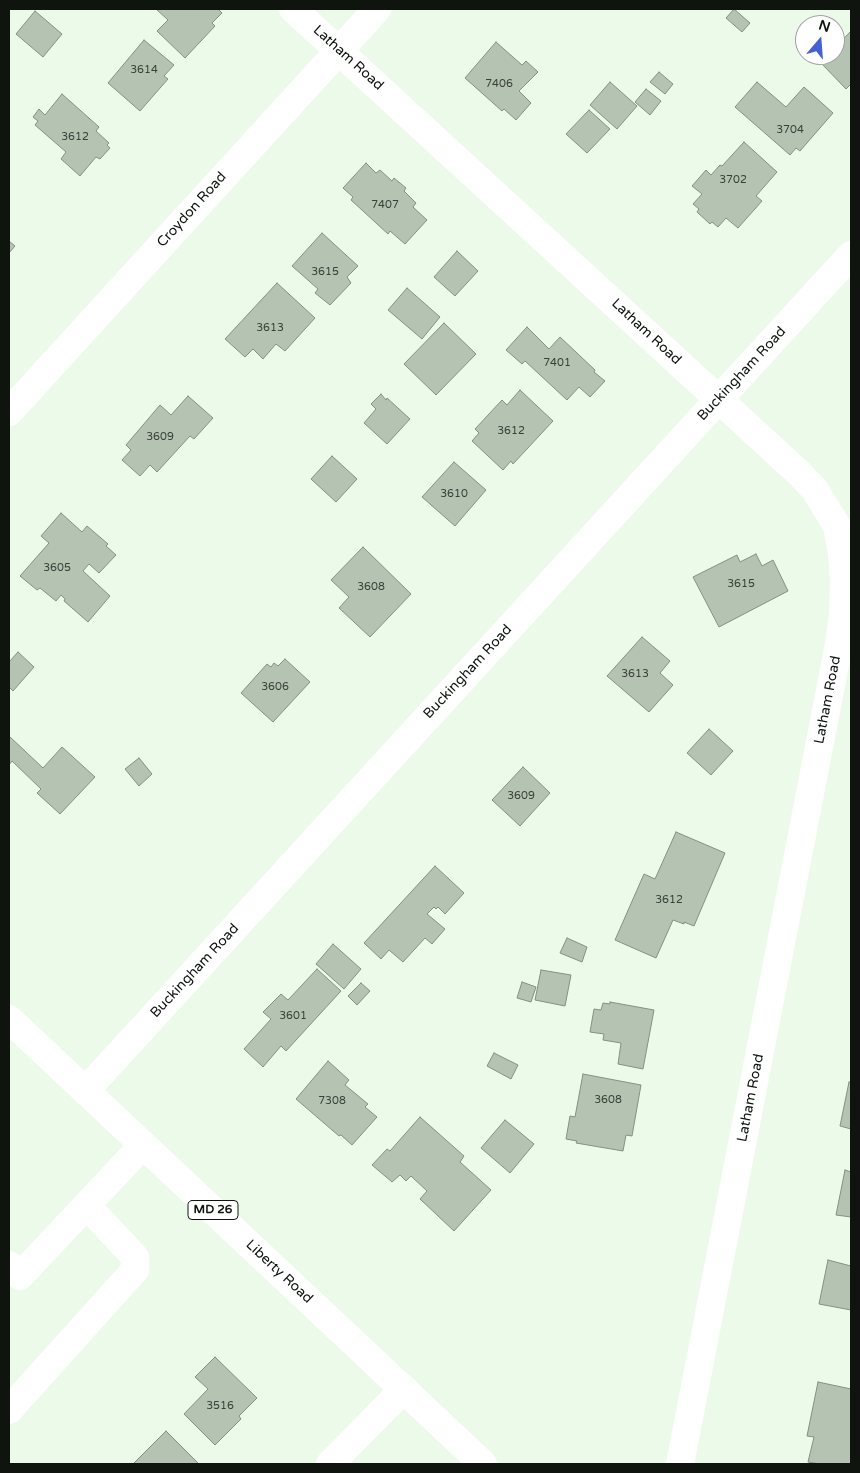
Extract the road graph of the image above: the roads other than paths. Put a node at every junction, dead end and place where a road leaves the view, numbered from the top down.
1 (294, 9) edge
2 (377, 9) edge
3 (338, 50) junction
4 (851, 255) edge
5 (719, 399) junction
6 (9, 412) edge
7 (9, 1019) edge
8 (86, 1090) junction
9 (144, 1145) junction
10 (87, 1206) junction
11 (12, 1277) edge
12 (404, 1390) junction
13 (9, 1410) edge
14 (330, 1464) edge
15 (483, 1464) edge
16 (680, 1464) edge

1 - 3 street, Latham Road
2 - 3 street, Croydon Road
3 - 5 street, Latham Road
3 - 6 street, Croydon Road
4 - 5 street, Buckingham Road
5 - 8 street, Buckingham Road
5 - 16 street, Latham Road
7 - 8 street, Liberty Road / MD 26
8 - 9 street, Liberty Road / MD 26
9 - 10 street
9 - 12 street, Liberty Road / MD 26
10 - 11 street
10 - 13 street
12 - 14 street
12 - 15 street, Liberty Road / MD 26

